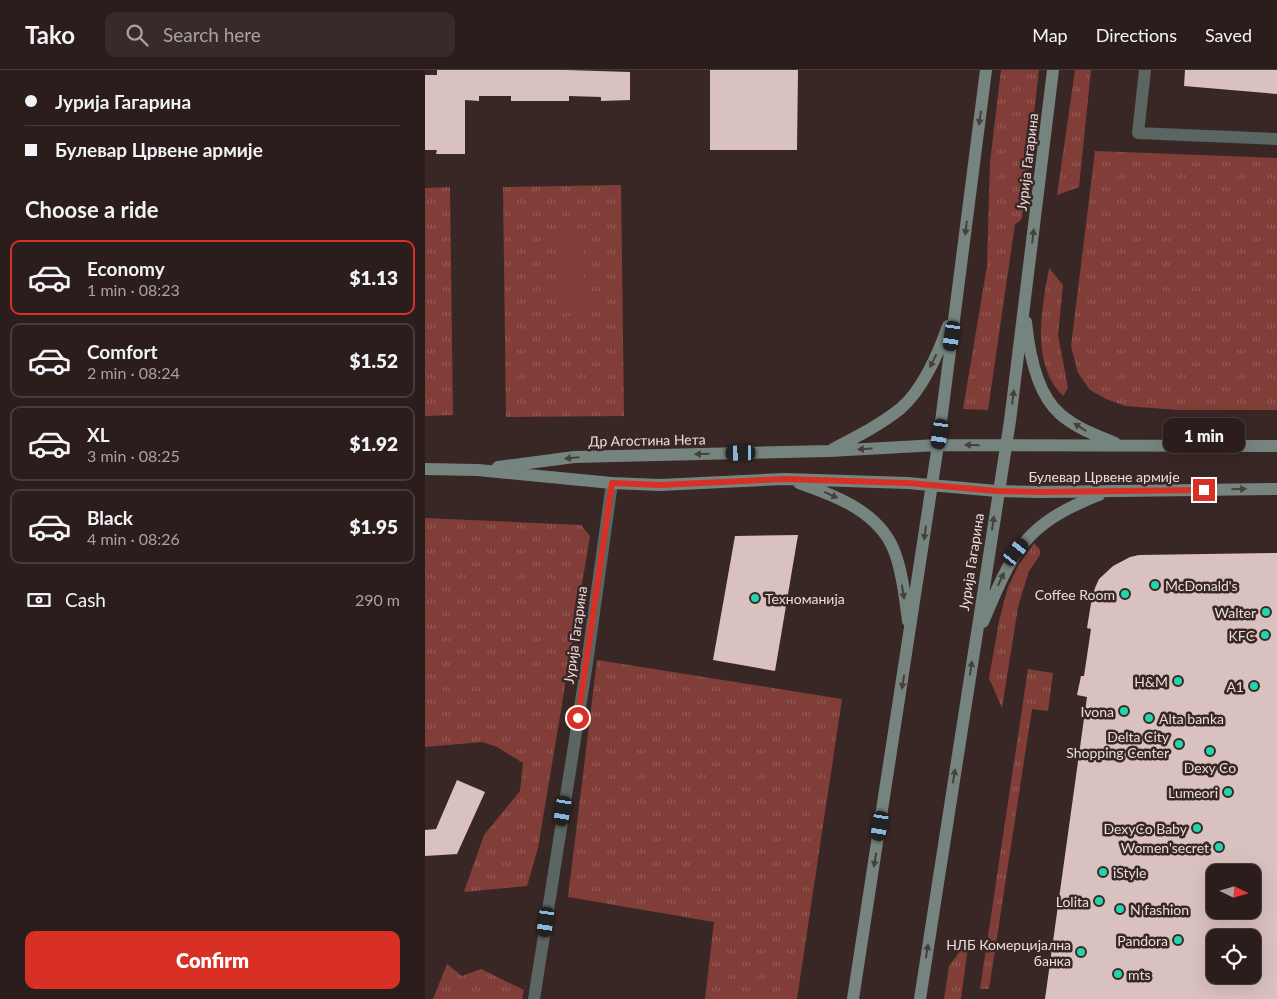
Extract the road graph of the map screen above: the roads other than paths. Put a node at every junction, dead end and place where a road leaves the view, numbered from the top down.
1 (986, 70) edge
2 (1053, 70) edge
3 (1145, 70) edge
4 (1277, 139) edge
5 (957, 300) junction
6 (1025, 304) junction
7 (938, 445) junction
8 (1006, 445) junction
9 (1124, 446) junction
10 (1277, 446) edge
11 (829, 451) junction
12 (425, 469) edge
13 (478, 470) junction
14 (785, 479) junction
15 (612, 483) junction
16 (932, 485) junction
17 (1277, 489) edge
18 (997, 491) junction
19 (1105, 492) junction
20 (910, 634) junction
21 (975, 640) junction
22 (535, 999) edge
23 (853, 999) edge
24 (920, 999) edge

1 -> 5 main road
6 -> 2 main road, Јурија Гагарина
3 - 4 street
5 - 7 main road
5 -> 11 main road
8 -> 6 main road, Јурија Гагарина
9 -> 6 main road
8 -> 7 main road
7 -> 11 main road, Др Агостина Нета
7 - 16 main road
8 - 9 main road
8 - 18 main road, Јурија Гагарина
9 - 10 main road
11 -> 13 main road, Др Агостина Нета
12 - 13 main road, Др Агостина Нета
13 - 15 main road, Др Агостина Нета
14 - 15 main road, Др Агостина Нета
14 - 16 main road, Др Агостина Нета
14 -> 20 main road
15 - 22 street, Јурија Гагарина
16 - 18 main road, Булевар Црвене армије
16 -> 20 main road
19 -> 17 main road, Булевар Црвене армије
18 - 19 main road, Булевар Црвене армије
21 -> 18 main road, Јурија Гагарина
21 -> 19 main road
20 -> 23 main road
24 -> 21 main road, Јурија Гагарина

